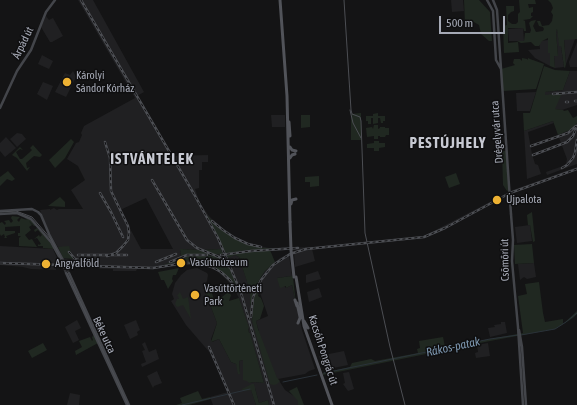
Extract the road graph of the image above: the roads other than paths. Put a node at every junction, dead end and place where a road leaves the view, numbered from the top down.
1 (56, 0) edge
2 (281, 0) edge
3 (487, 0) edge
4 (493, 0) edge
5 (501, 69) junction
6 (0, 108) edge
7 (289, 147) junction
8 (287, 155) junction
9 (510, 193) joint
10 (296, 199) dead end
11 (289, 202) junction
12 (22, 210) junction
13 (0, 213) edge
14 (21, 214) junction
15 (45, 225) junction
16 (38, 226) junction
17 (56, 248) junction
18 (62, 260) tunnel mouth
19 (68, 273) tunnel mouth
20 (295, 277) junction
21 (295, 300) dead end
22 (297, 306) junction
23 (301, 317) junction
24 (298, 323) dead end
25 (308, 328) dead end
26 (128, 405) edge
27 (331, 405) edge
28 (524, 405) edge

1 - 6 main road, Árpád út
2 - 7 main road
3 - 5 main road, Drégelyvár utca
4 - 5 main road, Drégelyvár utca
5 - 9 main road, Drégelyvár utca, bridge
7 - 8 main road
7 - 8 main road
7 - 8 main road
8 - 11 main road
9 - 28 main road, Csömöri út, bridge
10 - 11 main road
11 - 20 main road, bridge
12 - 13 main road
12 - 14 main road
12 - 15 main road
13 - 14 main road
14 - 16 main road
15 - 16 main road
15 - 17 main road
16 - 17 main road
17 - 18 main road
19 - 26 main road, Béke utca
20 - 22 main road, Kacsóh Pongrác út
20 - 23 main road, Kacsóh Pongrác út
21 - 22 main road
22 - 23 main road, Kacsóh Pongrác út
23 - 24 main road
23 - 25 main road
23 - 27 main road, Kacsóh Pongrác út

